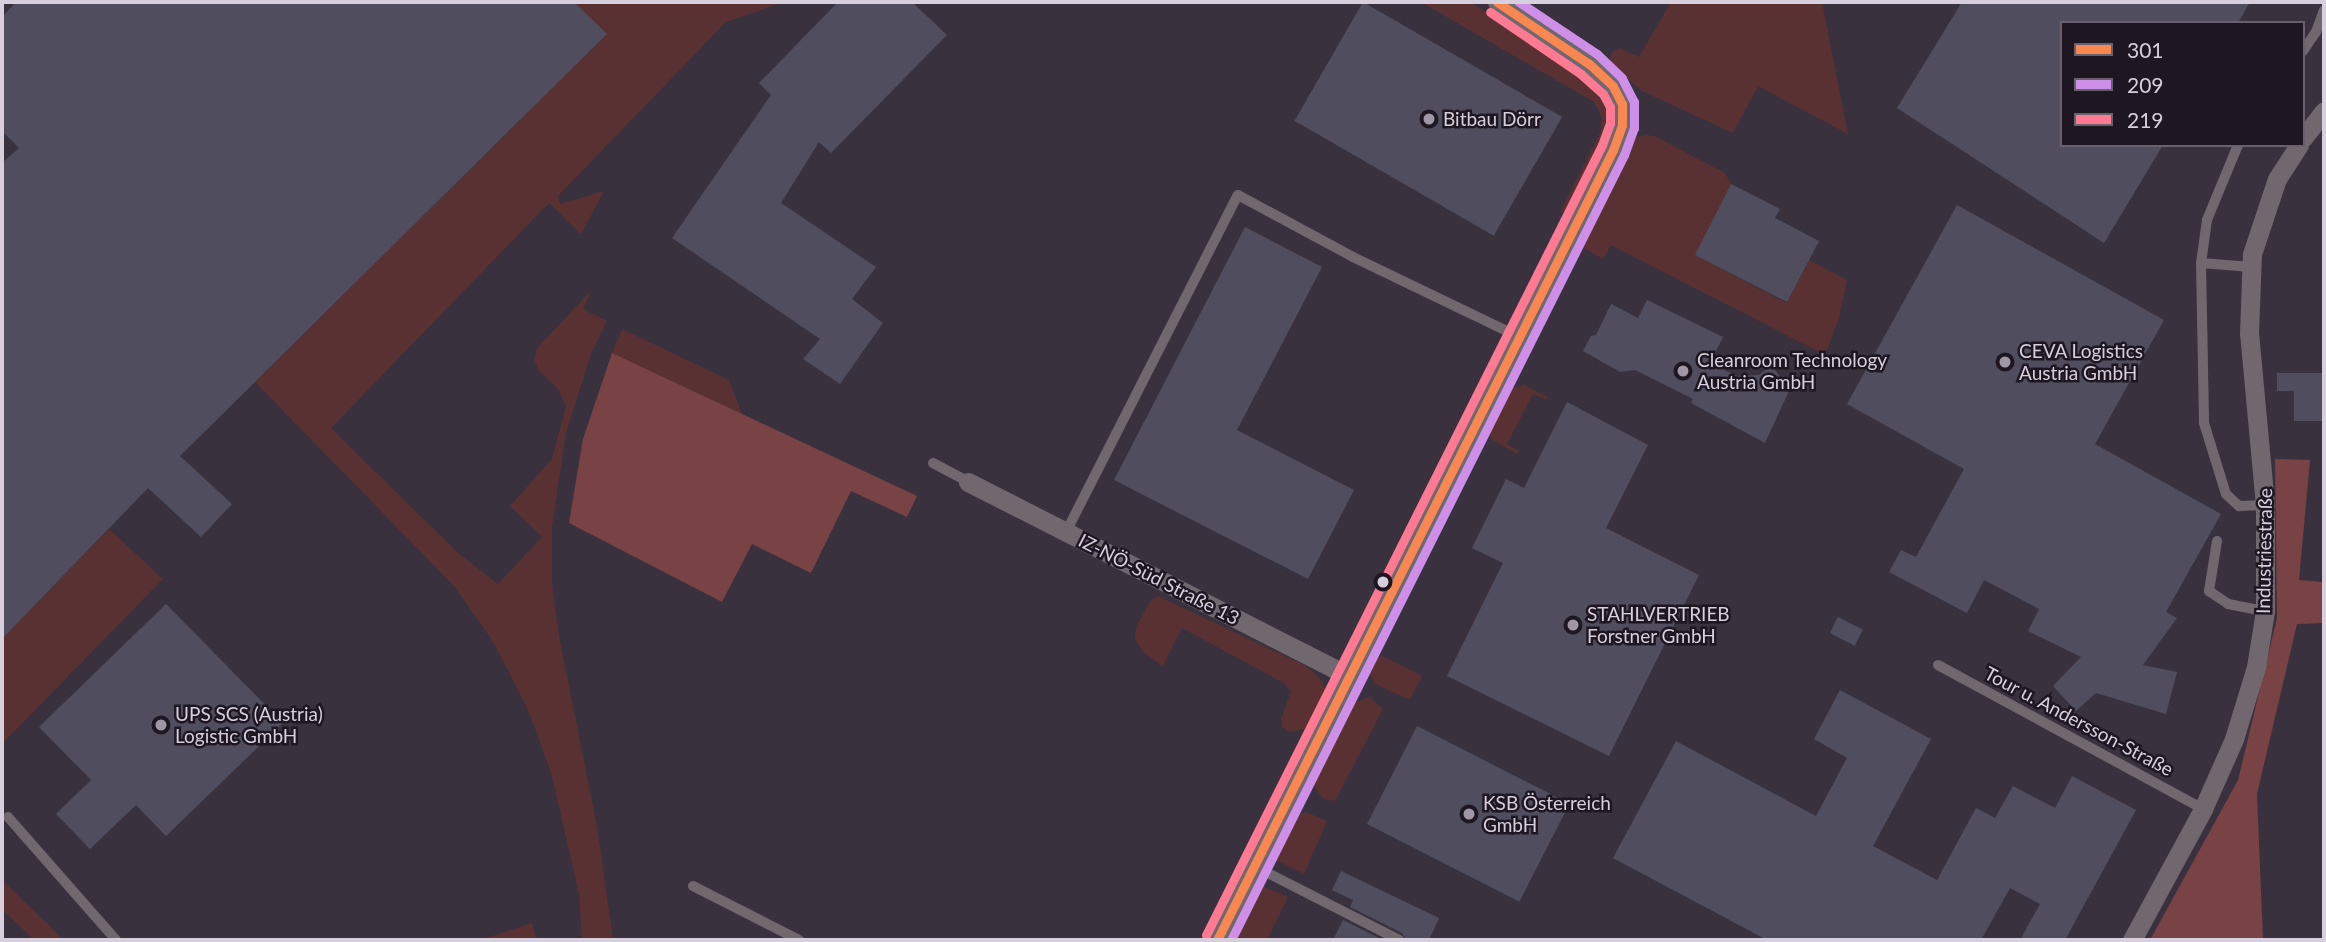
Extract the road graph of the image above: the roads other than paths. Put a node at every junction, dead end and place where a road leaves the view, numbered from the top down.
1 (1497, 2) edge
2 (2324, 10) edge
3 (2305, 48) edge
4 (2324, 111) edge
5 (2305, 135) edge
6 (2237, 147) edge
7 (2298, 147) edge
8 (2201, 263) junction
9 (2251, 267) junction
10 (1519, 337) junction
11 (933, 463) dead end
12 (968, 482) joint
13 (2265, 505) junction
14 (1066, 532) junction
15 (2217, 541) dead end
16 (2265, 611) junction
17 (1938, 665) dead end
18 (1349, 676) junction
19 (2203, 808) junction
20 (8, 817) dead end
21 (1254, 866) junction
22 (693, 887) dead end
23 (116, 940) edge
24 (799, 940) edge
25 (1217, 940) edge
26 (1399, 940) edge
27 (2132, 940) edge

1 - 10 street
2 - 3 lane
4 - 5 street
6 - 8 lane
7 - 9 street, Industriestraße
8 - 9 lane
8 - 13 lane
9 - 13 street, Industriestraße
10 - 14 lane
10 - 18 street
11 - 12 lane
12 - 14 street, IZ-NÖ-Süd Straße 13
13 - 16 street, Industriestraße
14 - 18 street, IZ-NÖ-Süd Straße 13
15 - 16 lane
16 - 19 street, Industriestraße
17 - 19 lane, Tour u. Andersson-Straße
18 - 21 street
19 - 27 street, Industriestraße
20 - 23 lane
21 - 25 street
21 - 26 lane
22 - 24 lane

